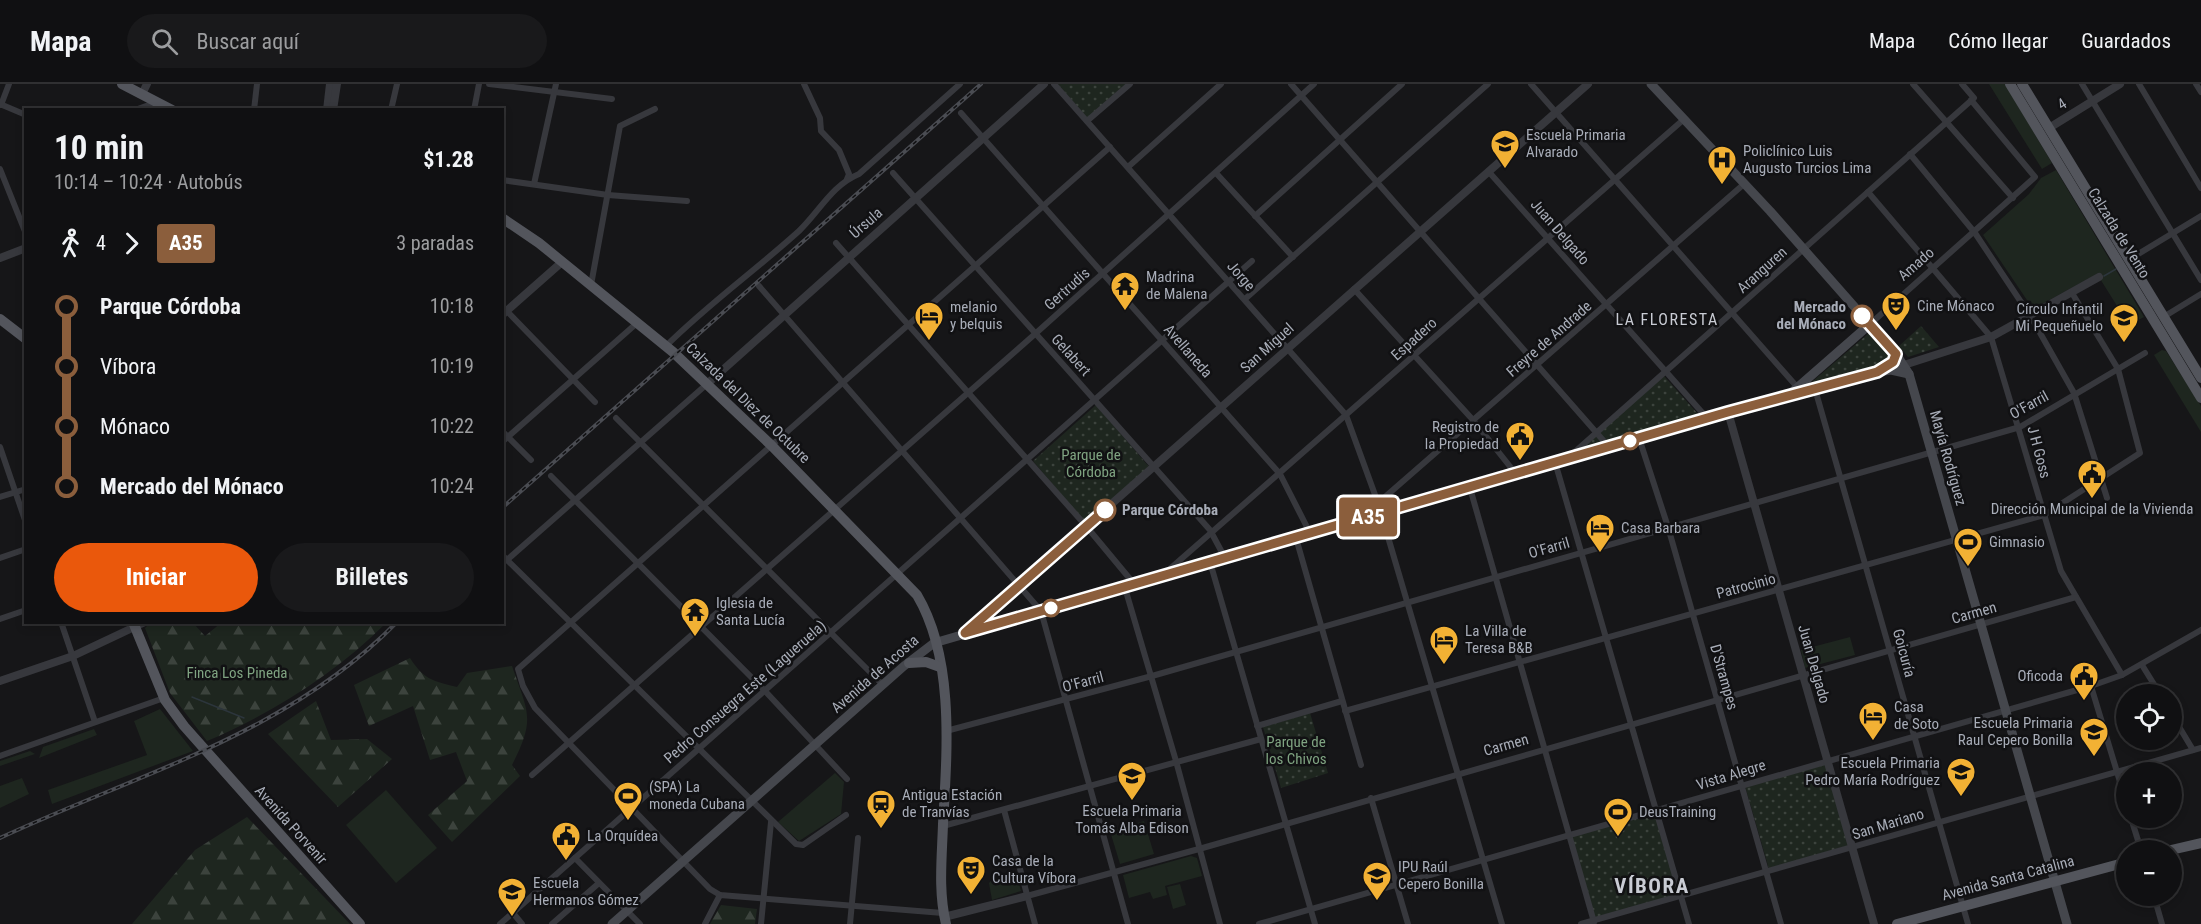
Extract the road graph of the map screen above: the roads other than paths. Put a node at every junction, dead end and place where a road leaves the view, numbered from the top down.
1 (9, 84) edge
2 (122, 84) edge
3 (257, 84) edge
4 (330, 84) edge
5 (337, 84) edge
6 (397, 84) edge
7 (479, 84) edge
8 (489, 84) edge
9 (556, 84) edge
10 (804, 84) edge
11 (960, 84) edge
12 (1044, 84) edge
13 (1054, 84) edge
14 (1130, 84) edge
15 (1221, 84) edge
16 (1291, 84) edge
17 (1314, 84) edge
18 (1402, 84) edge
19 (1488, 84) edge
20 (1531, 84) edge
21 (1588, 84) edge
22 (1651, 84) edge
23 (1913, 84) edge
24 (1962, 84) edge
25 (2010, 84) edge
26 (2022, 84) edge
27 (2082, 84) edge
28 (2120, 84) edge
29 (2139, 84) edge
30 (2196, 84) edge
31 (144, 89) edge
32 (554, 92) junction
33 (2201, 92) edge
34 (1301, 95) junction
35 (612, 99) dead end
36 (1972, 99) junction
37 (2092, 101) junction
38 (157, 102) junction
39 (0, 105) edge
40 (140, 108) edge
41 (168, 108) edge
42 (254, 108) edge
43 (327, 108) edge
44 (333, 108) edge
45 (391, 108) edge
46 (474, 108) edge
47 (655, 109) dead end
48 (1556, 112) junction
49 (961, 113) dead end
50 (24, 114) edge
51 (1683, 120) junction
52 (1087, 121) junction
53 (1946, 122) junction
54 (2049, 128) junction
55 (982, 138) junction
56 (1340, 139) junction
57 (1110, 147) junction
58 (1910, 154) junction
59 (1128, 168) junction
60 (0, 169) edge
61 (1489, 172) junction
62 (893, 173) dead end
63 (1216, 173) junction
64 (847, 179) junction
65 (1614, 179) junction
66 (504, 180) edge
67 (1378, 182) junction
68 (534, 184) junction
69 (1744, 184) junction
70 (2201, 188) edge
71 (1868, 192) junction
72 (608, 195) junction
73 (916, 198) junction
74 (2013, 198) junction
75 (687, 201) dead end
76 (1042, 206) junction
77 (1170, 214) junction
78 (1255, 216) junction
79 (2201, 216) edge
80 (504, 219) edge
81 (24, 229) edge
82 (1422, 231) junction
83 (1975, 233) junction
84 (2174, 234) junction
85 (1547, 237) junction
86 (836, 243) dead end
87 (1673, 246) junction
88 (24, 249) edge
89 (1803, 249) junction
90 (848, 257) junction
91 (0, 258) edge
92 (1293, 258) junction
93 (2130, 259) junction
94 (1252, 261) dead end
95 (562, 262) junction
96 (976, 266) junction
97 (1934, 268) junction
98 (1103, 273) junction
99 (2099, 277) dead end
100 (2201, 280) edge
101 (1229, 281) junction
102 (591, 286) junction
103 (759, 286) dead end
104 (1354, 289) junction
105 (2072, 293) junction
106 (2201, 294) edge
107 (1479, 297) junction
108 (1245, 299) junction
109 (1606, 305) junction
110 (504, 311) edge
111 (1732, 313) junction
112 (783, 314) junction
113 (2165, 316) junction
114 (2031, 317) junction
115 (0, 319) edge
116 (637, 323) junction
117 (909, 324) junction
118 (1869, 324) junction
119 (1035, 334) junction
120 (24, 337) edge
121 (1991, 338) junction
122 (1163, 340) junction
123 (666, 346) junction
124 (1288, 348) junction
125 (2145, 353) dead end
126 (1896, 354) junction
127 (1413, 356) junction
128 (1539, 365) junction
129 (1904, 365) junction
130 (2118, 369) junction
131 (1665, 371) junction
132 (1877, 372) junction
133 (1909, 374) junction
134 (2201, 378) edge
135 (573, 379) junction
136 (707, 384) junction
137 (843, 384) junction
138 (1798, 388) junction
139 (1815, 389) junction
140 (969, 392) junction
141 (2074, 393) junction
142 (1788, 396) junction
143 (2201, 398) edge
144 (1096, 400) junction
145 (596, 402) dead end
146 (1222, 407) junction
147 (1728, 412) junction
148 (1346, 415) junction
149 (616, 418) dead end
150 (1707, 418) junction
151 (1473, 420) junction
152 (2020, 427) junction
153 (1597, 432) junction
154 (504, 433) edge
155 (508, 437) junction
156 (1639, 438) junction
157 (504, 440) edge
158 (640, 442) junction
159 (772, 446) junction
160 (0, 447) edge
161 (1609, 447) junction
162 (902, 451) junction
163 (1931, 452) junction
164 (1028, 459) junction
165 (1566, 459) junction
166 (531, 460) dead end
167 (1556, 462) junction
168 (1154, 466) junction
169 (1280, 474) junction
170 (1516, 474) junction
171 (551, 477) dead end
172 (1841, 478) junction
173 (2101, 480) junction
174 (1470, 488) junction
175 (24, 490) edge
176 (15, 492) junction
177 (0, 497) edge
178 (2107, 498) dead end
179 (573, 500) junction
180 (1378, 503) junction
181 (1754, 503) junction
182 (704, 506) junction
183 (835, 510) junction
184 (1382, 513) junction
185 (2044, 515) junction
186 (24, 517) edge
187 (961, 519) junction
188 (1086, 526) junction
189 (1668, 527) junction
190 (1212, 532) junction
191 (1310, 534) junction
192 (1296, 537) junction
193 (1955, 539) junction
194 (24, 550) edge
195 (1581, 551) junction
196 (505, 557) edge
197 (0, 558) edge
198 (1225, 558) junction
199 (1210, 562) junction
200 (637, 565) junction
201 (1866, 565) junction
202 (767, 570) junction
203 (898, 574) junction
204 (1495, 576) junction
205 (1161, 577) junction
206 (1019, 584) junction
207 (1135, 585) junction
208 (1125, 588) junction
209 (1779, 590) junction
210 (2076, 597) junction
211 (1406, 602) junction
212 (24, 611) edge
213 (1041, 611) junction
214 (1693, 614) junction
215 (0, 619) edge
216 (62, 624) edge
217 (571, 624) junction
218 (138, 625) edge
219 (1321, 626) junction
220 (1980, 626) junction
221 (700, 629) junction
222 (2201, 630) edge
223 (965, 633) junction
224 (830, 634) junction
225 (1608, 637) junction
226 (934, 643) junction
227 (1235, 651) junction
228 (1891, 651) junction
229 (73, 656) junction
230 (1519, 662) junction
231 (909, 663) junction
232 (2142, 665) junction
233 (940, 667) junction
234 (1803, 675) junction
235 (2122, 675) junction
236 (1152, 676) junction
237 (0, 681) edge
238 (2154, 684) edge
239 (883, 685) junction
240 (635, 686) junction
241 (2091, 686) junction
242 (1431, 687) junction
243 (765, 692) junction
244 (164, 698) junction
245 (1066, 699) junction
246 (1718, 700) junction
247 (1342, 701) junction
248 (1345, 711) junction
249 (2005, 711) junction
250 (95, 722) junction
251 (1632, 724) junction
252 (1257, 726) junction
253 (946, 731) junction
254 (2182, 732) edge
255 (1914, 737) junction
256 (1261, 739) junction
257 (570, 743) junction
258 (816, 744) junction
259 (1545, 748) junction
260 (2201, 748) edge
261 (698, 750) junction
262 (2193, 750) junction
263 (0, 756) edge
264 (1176, 761) junction
265 (1827, 761) junction
266 (2152, 762) edge
267 (1362, 765) dead end
268 (2116, 769) edge
269 (2116, 772) edge
270 (1457, 773) junction
271 (532, 775) dead end
272 (847, 779) dead end
273 (1740, 784) junction
274 (1091, 786) junction
275 (2030, 797) junction
276 (1371, 798) junction
277 (751, 801) junction
278 (633, 807) junction
279 (1004, 810) junction
280 (1658, 811) junction
281 (846, 815) dead end
282 (1937, 821) junction
283 (771, 822) junction
284 (1286, 824) junction
285 (943, 826) junction
286 (1570, 835) junction
287 (858, 838) dead end
288 (2201, 843) edge
289 (2182, 847) edge
290 (1852, 848) junction
291 (1199, 849) junction
292 (575, 858) junction
293 (684, 859) junction
294 (1483, 859) junction
295 (2116, 865) edge
296 (1765, 872) junction
297 (1114, 873) junction
298 (2055, 880) junction
299 (600, 883) junction
300 (1396, 885) junction
301 (720, 895) junction
302 (1027, 896) junction
303 (1682, 896) junction
304 (763, 900) junction
305 (852, 906) junction
306 (1963, 906) junction
307 (2157, 906) edge
308 (1311, 909) junction
309 (626, 911) junction
310 (513, 913) junction
311 (944, 918) edge
312 (1594, 922) edge
313 (360, 924) edge
314 (500, 924) edge
315 (522, 924) edge
316 (552, 924) edge
317 (612, 924) edge
318 (640, 924) edge
319 (705, 924) edge
320 (761, 924) edge
321 (850, 924) edge
322 (1035, 924) edge
323 (1128, 924) edge
324 (1220, 924) edge
325 (1259, 924) edge
326 (1315, 924) edge
327 (1408, 924) edge
328 (1502, 924) edge
329 (1581, 924) edge
330 (1689, 924) edge
331 (1781, 924) edge
332 (1874, 924) edge
333 (1897, 924) edge
334 (1968, 924) edge
335 (2067, 924) edge
336 (2162, 924) edge

1 - 39 street
2 - 31 main road
3 - 42 street
4 - 43 street
5 - 44 street
6 - 45 street
7 - 46 street
8 - 32 street
9 - 32 street
10 - 64 street
11 - 64 street
12 - 55 street, Úrsula
13 - 52 street, Jorge
14 - 52 street
15 - 59 street
16 - 34 street
17 - 34 street, Gertrudis
18 - 56 street
19 - 67 street
20 - 48 street
21 - 48 street, San Miguel
22 - 51 main road, Mayía Rodríguez
23 - 53 street
24 - 36 street
25 - 143 main road, Calzada de Vento
26 - 54 main road, Calzada de Vento
27 - 37 street
28 - 37 street, 4
29 - 70 street
30 - 33 street
31 - 38 main road
32 - 35 street
32 - 68 street
34 - 56 street
34 - 63 street, Gertrudis
36 - 53 street, Aranguren
36 - 74 street, Amado
37 - 54 street, 4
37 - 84 street
38 - 40 street
38 - 41 main road
39 - 50 street
47 - 72 street
48 - 61 street, San Miguel
48 - 65 street
49 - 55 street, Avellaneda
51 - 65 street, Espadero
51 - 69 main road, Mayía Rodríguez
52 - 57 street, Jorge
53 - 58 street, Aranguren
53 - 74 street
54 - 93 main road, Calzada de Vento
55 - 73 street, Úrsula
55 - 76 street, Avellaneda
56 - 67 street
56 - 78 street
57 - 59 street, Jorge
57 - 76 street
58 - 71 street, Aranguren
58 - 83 street
59 - 77 street, Jorge
60 - 81 street
61 - 82 street, San Miguel
61 - 85 street, Juan Delgado
62 - 73 street, Gelabert
63 - 77 street, Gertrudis
63 - 78 street
64 - 123 street
65 - 85 street, Espadero
65 - 87 street
66 - 68 street
67 - 82 street
67 - 92 street
68 - 72 street
69 - 87 street, Freyre de Andrade
69 - 89 main road, Mayía Rodríguez
71 - 89 street, Aranguren
71 - 97 street, J H Goss
72 - 75 street
72 - 102 street
73 - 90 street, Úrsula
73 - 96 street, Gelabert
74 - 83 street, Amado
76 - 96 street
76 - 98 street, Avellaneda
77 - 98 street, Gertrudis
77 - 101 street, Jorge
78 - 92 street
79 - 84 street
80 - 95 main road, Calzada del Diez de Octubre
82 - 104 street, San Miguel
82 - 107 street
83 - 97 street, Amado
83 - 114 street
84 - 93 street
84 - 100 street
85 - 107 street, Espadero
85 - 109 street, Juan Delgado
86 - 90 street
87 - 109 street, Freyre de Andrade
87 - 111 street
88 - 91 street
89 - 111 street, Aranguren
89 - 118 main road, Mayía Rodríguez
90 - 112 street, Úrsula
90 - 117 street
92 - 108 street
93 - 113 main road, Calzada de Vento
94 - 101 street, Pedro Consuegra Este (Lagueruela)
95 - 102 main road, Calzada del Diez de Octubre
95 - 110 street
96 - 117 street
96 - 119 street, Gelabert
97 - 118 street, Amado
97 - 121 street, J H Goss
98 - 119 street, Gertrudis
98 - 122 street, Avellaneda
99 - 105 street
101 - 108 street, Jorge
101 - 122 street, Pedro Consuegra Este (Lagueruela)
102 - 116 main road, Calzada del Diez de Octubre
103 - 112 street
104 - 124 street, San Miguel
104 - 127 street
105 - 114 street
105 - 130 street
106 - 113 street
107 - 127 street, Espadero
107 - 128 street
108 - 124 street, Jorge
109 - 128 street, Freyre de Andrade
109 - 131 street, Juan Delgado
110 - 135 street
111 - 131 street, Aranguren
111 - 138 street
112 - 136 street, Úrsula
112 - 137 street
113 - 134 main road, Calzada de Vento
114 - 121 street
114 - 141 street
115 - 120 main road
116 - 123 main road, Calzada del Diez de Octubre
116 - 135 street
117 - 137 street
117 - 140 street
118 - 126 main road, Mayía Rodríguez
118 - 138 main road, Amado
119 - 140 street, Gertrudis
119 - 144 street, Gelabert
121 - 129 street
121 - 152 street, J H Goss
122 - 144 street, Pedro Consuegra Este (Lagueruela)
122 - 146 street, Avellaneda
123 - 136 main road, Calzada del Diez de Octubre
124 - 146 street, San Miguel
124 - 148 street, Jorge
125 - 130 street, O'Farril
126 - 129 main road, Mayía Rodríguez
126 - 132 main road, Avenida de Acosta
127 - 148 street, Espadero
127 - 151 street
128 - 151 street, Freyre de Andrade
128 - 153 street
129 - 133 main road, Mayía Rodríguez
130 - 141 street, O'Farril
130 - 173 street, Patrocinio
131 - 150 street, Juan Delgado
131 - 153 street, Aranguren
132 - 133 main road, Avenida de Acosta
132 - 139 main road, Avenida de Acosta
133 - 163 main road, Mayía Rodríguez
135 - 145 street
135 - 155 street
136 - 158 street
136 - 159 main road, Calzada del Diez de Octubre
137 - 159 street
137 - 162 street
138 - 142 main road, Amado
139 - 142 main road, Avenida de Acosta
139 - 172 street, Goicuría
140 - 162 street, Gertrudis
140 - 164 street
141 - 152 street, O'Farril
141 - 173 street
142 - 147 main road, Avenida de Acosta
144 - 164 street, Pedro Consuegra Este (Lagueruela)
144 - 168 street, Gelabert
146 - 168 street, San Miguel
146 - 169 street, Avellaneda
147 - 150 main road, Avenida de Acosta
147 - 181 street, Juan Delgado
148 - 169 street, Espadero
148 - 180 street, Jorge
149 - 158 street
150 - 156 main road, Avenida de Acosta
151 - 170 street
151 - 180 street, Freyre de Andrade
152 - 163 street, O'Farril
152 - 185 street, J H Goss
153 - 161 street
153 - 165 street, Aranguren
154 - 155 street
155 - 157 street
155 - 166 street
156 - 161 main road, Avenida de Acosta
156 - 189 street, D'Strampes
158 - 179 street
158 - 182 street
159 - 182 street
159 - 183 main road, Calzada del Diez de Octubre
160 - 176 street
161 - 165 main road, Avenida de Acosta
162 - 183 street, Gertrudis
162 - 187 street
163 - 172 street, O'Farril
163 - 193 main road, Mayía Rodríguez
164 - 187 street, Pedro Consuegra Este (Lagueruela)
164 - 188 street
165 - 167 main road, Avenida de Acosta
167 - 170 main road, Avenida de Acosta
167 - 195 street
168 - 188 street, San Miguel
168 - 190 street, Gelabert
169 - 190 street, Espadero
169 - 191 street, Avellaneda
170 - 174 main road, Avenida de Acosta
171 - 179 street
172 - 181 street, O'Farril
172 - 201 street, Goicuría
173 - 178 street
173 - 185 street, Patrocinio
174 - 184 main road, Avenida de Acosta
174 - 204 street
175 - 176 street
176 - 177 street
176 - 186 street
179 - 196 street
179 - 200 street
180 - 184 street
181 - 189 street, O'Farril
181 - 209 street, Juan Delgado
182 - 200 street
182 - 202 street
183 - 202 street, Gertrudis
183 - 203 main road, Calzada del Diez de Octubre
184 - 191 main road, Avenida de Acosta
184 - 211 street
185 - 193 street, Patrocinio
185 - 210 street, J H Goss
187 - 203 street, Pedro Consuegra Este (Lagueruela)
187 - 206 street
188 - 206 street, San Miguel
188 - 207 street
189 - 195 street, O'Farril
189 - 214 street, D'Strampes
190 - 198 street, Gelabert
190 - 205 street, Espadero
191 - 192 main road, Avenida de Acosta
192 - 198 main road, Avenida de Acosta
192 - 219 street
193 - 201 street, Patrocinio
193 - 220 main road, Mayía Rodríguez
194 - 197 street
195 - 204 street, O'Farril
195 - 225 street
196 - 217 street
198 - 199 main road, Avenida de Acosta
199 - 205 main road, Avenida de Acosta
199 - 227 street
200 - 217 street
200 - 221 street
201 - 209 street, Patrocinio
201 - 228 street, Goicuría
202 - 221 street, Gertrudis
202 - 224 street
203 - 224 street, Pedro Consuegra Este (Lagueruela)
203 - 226 main road, Calzada del Diez de Octubre
204 - 211 street, O'Farril
204 - 230 street
205 - 207 main road, Avenida de Acosta
206 - 213 street
206 - 223 street, San Miguel
207 - 208 main road, Avenida de Acosta
208 - 213 main road, Avenida de Acosta
208 - 236 street
209 - 214 street, Patrocinio
209 - 234 street, Juan Delgado
210 - 220 street, Carmen
210 - 235 street, J H Goss
211 - 219 street, O'Farril
211 - 242 street
212 - 215 street
213 - 223 main road, Avenida de Acosta
213 - 245 street
214 - 225 street, Patrocinio
214 - 246 street, D'Strampes
216 - 229 street
217 - 240 street
217 - 257 street
218 - 229 street
218 - 244 main road, Avenida Porvenir
219 - 227 street, O'Farril
219 - 247 street
220 - 228 street, Carmen
220 - 249 main road, Mayía Rodríguez
221 - 240 street, Gertrudis
221 - 243 street
222 - 232 street, Vista Alegre
223 - 226 main road, Avenida de Acosta
224 - 239 street
224 - 243 street, Pedro Consuegra Este (Lagueruela)
225 - 230 street, Patrocinio
225 - 251 street
226 - 231 main road, Avenida de Acosta
226 - 233 main road, Calzada del Diez de Octubre
227 - 236 street, O'Farril
227 - 252 street
228 - 234 street, Carmen
228 - 255 street, Goicuría
229 - 237 street
229 - 250 street
230 - 242 street, Patrocinio
230 - 259 street
231 - 233 main road
231 - 239 main road, Avenida de Acosta
232 - 235 street, Vista Alegre
232 - 238 street
233 - 253 main road
234 - 246 street, Carmen
234 - 265 street, Juan Delgado
235 - 241 street, Vista Alegre
236 - 245 street, O'Farril
236 - 264 street
239 - 258 main road, Avenida de Acosta
240 - 257 street, Gertrudis
240 - 261 street
241 - 249 street, Vista Alegre
241 - 268 street
242 - 248 street, Patrocinio
242 - 270 street
243 - 258 street
243 - 261 street, Pedro Consuegra Este (Lagueruela)
244 - 250 street
244 - 313 main road, Avenida Porvenir
245 - 253 street, O'Farril
245 - 274 street
246 - 251 street, Carmen
246 - 273 street, D'Strampes
247 - 248 street
247 - 252 street
248 - 267 street
249 - 255 street, Vista Alegre
249 - 275 main road, Mayía Rodríguez
250 - 263 street
251 - 259 street, Carmen
251 - 280 street
252 - 256 street
253 - 285 main road
254 - 262 street
255 - 265 street, Vista Alegre
255 - 282 street, Goicuría
256 - 264 street
256 - 284 street
257 - 271 street, Gertrudis
257 - 278 street
258 - 272 street
258 - 277 main road, Avenida de Acosta
259 - 270 street, Carmen
259 - 286 street
260 - 262 street, San Mariano
261 - 277 street
261 - 278 street, Pedro Consuegra Este (Lagueruela)
262 - 266 street, San Mariano
264 - 274 street
264 - 291 street
265 - 273 street, Vista Alegre
265 - 290 street, Juan Delgado
269 - 275 street, San Mariano
270 - 276 street, Carmen
270 - 294 street
273 - 280 street, Vista Alegre
273 - 296 street, D'Strampes
274 - 279 street
274 - 297 street
275 - 282 street, San Mariano
275 - 298 main road, Mayía Rodríguez
276 - 284 street, Carmen
276 - 300 street
277 - 283 street
277 - 293 main road, Avenida de Acosta
278 - 292 street, Pedro Consuegra Este (Lagueruela)
278 - 293 street
279 - 285 street
279 - 302 street
280 - 286 street, Vista Alegre
280 - 303 street
281 - 283 street
282 - 290 street, San Mariano
282 - 306 street, Goicuría
283 - 304 street
284 - 291 street, Carmen
284 - 308 street
285 - 311 main road
286 - 294 street, Vista Alegre
286 - 312 street
287 - 305 street
288 - 289 main road
290 - 296 street, San Mariano
290 - 332 street, Juan Delgado
291 - 297 street, Carmen
291 - 324 street
292 - 299 street
292 - 310 street, Pedro Consuegra Este (Lagueruela)
293 - 301 street
293 - 309 main road, Avenida de Acosta
294 - 300 street, Vista Alegre
294 - 328 street
295 - 298 main road, Avenida Santa Catalina
296 - 303 street, San Mariano
296 - 331 street, D'Strampes
297 - 302 street, Carmen
297 - 323 street
298 - 306 main road, Avenida Santa Catalina
298 - 335 main road, Mayía Rodríguez
299 - 309 street
299 - 316 street
300 - 308 street, Vista Alegre
300 - 327 street
301 - 304 street
301 - 319 street
302 - 311 street, Carmen
302 - 322 street
303 - 312 street, San Mariano
303 - 330 street
304 - 305 street
304 - 320 street
305 - 311 street
305 - 321 street
306 - 333 main road, Avenida Santa Catalina
306 - 334 street, Goicuría
307 - 336 street
308 - 325 street, Vista Alegre
308 - 326 street
309 - 317 main road, Avenida de Acosta
309 - 318 street
310 - 314 street, Pedro Consuegra Este (Lagueruela)
310 - 315 street
312 - 329 street, San Mariano

